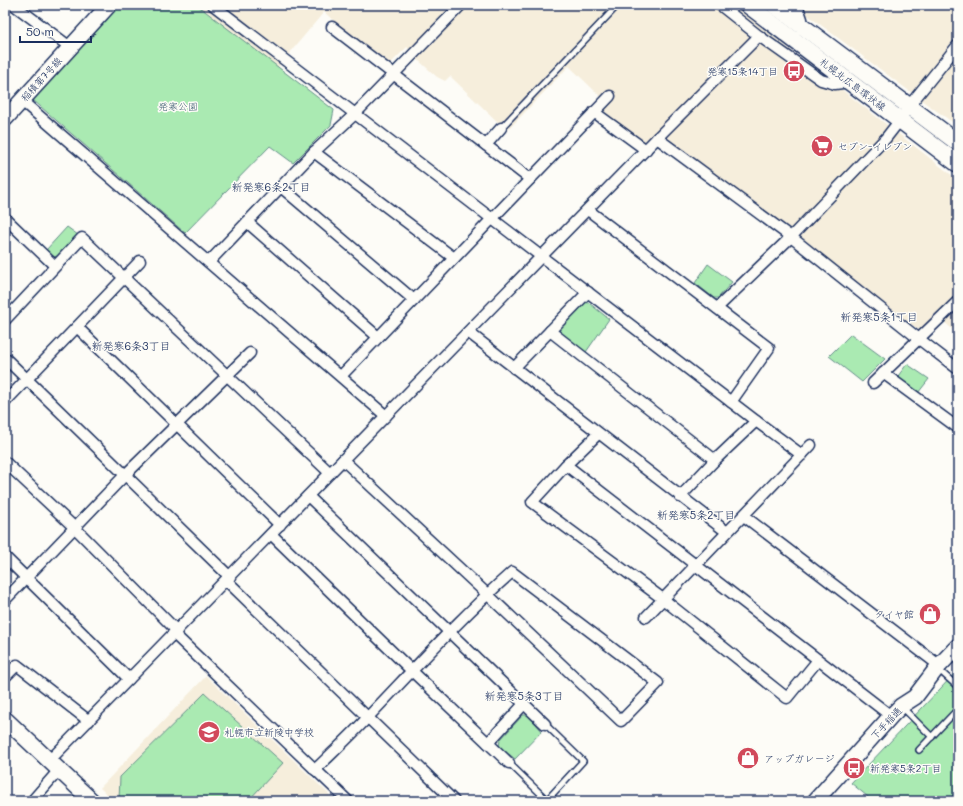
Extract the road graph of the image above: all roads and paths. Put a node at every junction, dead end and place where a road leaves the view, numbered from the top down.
1 (14, 5) edge
2 (109, 5) edge
3 (213, 5) edge
4 (461, 5) edge
5 (618, 5) edge
6 (720, 5) edge
7 (748, 5) edge
8 (774, 5) edge
9 (797, 5) edge
10 (332, 27) dead end
11 (803, 27) junction
12 (759, 36) junction
13 (958, 45) edge
14 (70, 47) junction
15 (393, 74) junction
16 (850, 82) junction
17 (610, 96) dead end
18 (22, 101) junction
19 (909, 106) junction
20 (594, 112) junction
21 (354, 114) junction
22 (5, 119) edge
23 (900, 120) junction
24 (501, 128) joint
25 (657, 138) junction
26 (957, 141) edge
27 (486, 145) junction
28 (646, 150) junction
29 (314, 152) junction
30 (958, 164) edge
31 (530, 179) junction
32 (281, 187) junction
33 (588, 210) junction
34 (5, 218) edge
35 (492, 218) junction
36 (247, 222) junction
37 (791, 237) junction
38 (542, 256) junction
39 (454, 258) junction
40 (140, 261) dead end
41 (209, 262) junction
42 (55, 266) junction
43 (124, 278) junction
44 (588, 292) junction
45 (414, 300) junction
46 (958, 301) edge
47 (717, 308) junction
48 (5, 320) edge
49 (77, 327) junction
50 (550, 331) junction
51 (468, 332) junction
52 (378, 337) junction
53 (919, 339) junction
54 (250, 353) dead end
55 (5, 358) edge
56 (514, 368) junction
57 (958, 369) edge
58 (883, 373) junction
59 (227, 375) junction
60 (341, 376) junction
61 (27, 380) junction
62 (873, 383) dead end
63 (5, 402) edge
64 (731, 402) junction
65 (386, 416) junction
66 (756, 421) junction
67 (176, 425) junction
68 (958, 428) edge
69 (598, 434) junction
70 (811, 446) dead end
71 (802, 454) junction
72 (343, 460) junction
73 (715, 460) junction
74 (5, 462) edge
75 (566, 465) junction
76 (330, 473) junction
77 (125, 475) junction
78 (308, 496) junction
79 (680, 497) junction
80 (744, 516) junction
81 (280, 525) junction
82 (75, 528) junction
83 (726, 532) junction
84 (271, 534) junction
85 (5, 557) edge
86 (695, 565) junction
87 (26, 578) junction
88 (228, 578) junction
89 (487, 594) junction
90 (663, 599) junction
91 (5, 600) edge
92 (646, 617) dead end
93 (175, 632) junction
94 (449, 632) junction
95 (958, 646) edge
96 (818, 660) junction
97 (938, 667) junction
98 (412, 672) junction
99 (5, 678) edge
100 (129, 679) junction
101 (958, 687) edge
102 (524, 704) junction
103 (958, 709) edge
104 (896, 712) junction
105 (368, 718) junction
106 (5, 719) edge
107 (89, 721) junction
108 (545, 724) joint
109 (932, 737) junction
110 (488, 743) junction
111 (919, 750) dead end
112 (509, 763) joint
113 (54, 766) junction
114 (315, 770) junction
115 (547, 800) edge
116 (32, 801) edge
117 (92, 801) edge
118 (348, 801) edge
119 (454, 801) edge
120 (815, 801) edge

1 - 14 street
2 - 14 street, 稲積第7号線
3 - 21 street
4 - 15 street
5 - 24 lane
6 - 12 street
7 - 16 main road, 札幌北広島環状線
8 - 11 main road, 札幌北広島環状線
9 - 11 street
10 - 15 street
11 - 19 main road, 札幌北広島環状線
12 - 16 street
12 - 25 street
13 - 19 street
14 - 18 street, 稲積第7号線
15 - 21 street
15 - 27 street
16 - 23 main road, 札幌北広島環状線
17 - 20 street
18 - 22 street, 稲積第7号線
18 - 41 street
19 - 23 street
19 - 26 main road, 札幌北広島環状線
20 - 28 street
20 - 31 street
21 - 29 street
21 - 35 street
23 - 30 main road, 札幌北広島環状線
23 - 37 street
24 - 27 street
25 - 28 street
25 - 37 street
27 - 31 street
28 - 33 street
29 - 32 street
29 - 39 street
31 - 35 street
32 - 36 street
32 - 45 street
33 - 38 street
33 - 47 street
34 - 42 street
35 - 38 street
35 - 39 street
36 - 41 street
36 - 52 street
37 - 47 street
37 - 53 street
38 - 44 street
38 - 51 street
39 - 45 street
40 - 43 street
41 - 60 street
42 - 43 street
42 - 48 street
43 - 49 street
43 - 59 street
44 - 50 street
44 - 64 street
45 - 52 street
46 - 53 street
47 - 64 street
49 - 61 street
49 - 67 street
50 - 56 street
50 - 73 street
51 - 56 street
51 - 65 street
52 - 60 street
53 - 57 street
53 - 58 street
54 - 59 street
55 - 61 street
56 - 69 street
58 - 62 street
58 - 68 street
59 - 67 street
59 - 76 street
60 - 65 street
61 - 63 street
61 - 77 street
64 - 66 street
65 - 72 street
66 - 71 street
66 - 73 street
67 - 77 street
67 - 81 street
69 - 75 street
69 - 79 street
70 - 71 street
71 - 80 street
72 - 76 street
72 - 89 street
73 - 79 street
74 - 82 street
75 - 86 street
75 - 90 street
76 - 78 street
77 - 82 street
77 - 88 street
78 - 81 street
78 - 94 street
79 - 83 street
80 - 83 street
80 - 97 street
81 - 84 street
82 - 87 street
82 - 93 street
83 - 86 street
84 - 88 street
84 - 98 street
85 - 87 street
86 - 90 street
86 - 96 street
87 - 91 street
87 - 100 street
88 - 93 street
88 - 105 street
89 - 89 street
89 - 94 street
90 - 92 street
90 - 96 street
93 - 100 street
93 - 114 street
94 - 98 street
94 - 102 street
95 - 97 street, 下手稲通
96 - 104 street
97 - 101 lane
97 - 104 street, 下手稲通
98 - 105 street
98 - 110 street
99 - 107 street
100 - 107 street
102 - 108 street
102 - 110 street
103 - 109 lane
104 - 109 lane
104 - 120 street, 下手稲通
105 - 114 street
105 - 119 street
106 - 113 street
107 - 113 street
108 - 115 lane
109 - 111 lane
110 - 112 street
112 - 115 lane
113 - 116 street
113 - 117 street
114 - 118 street

